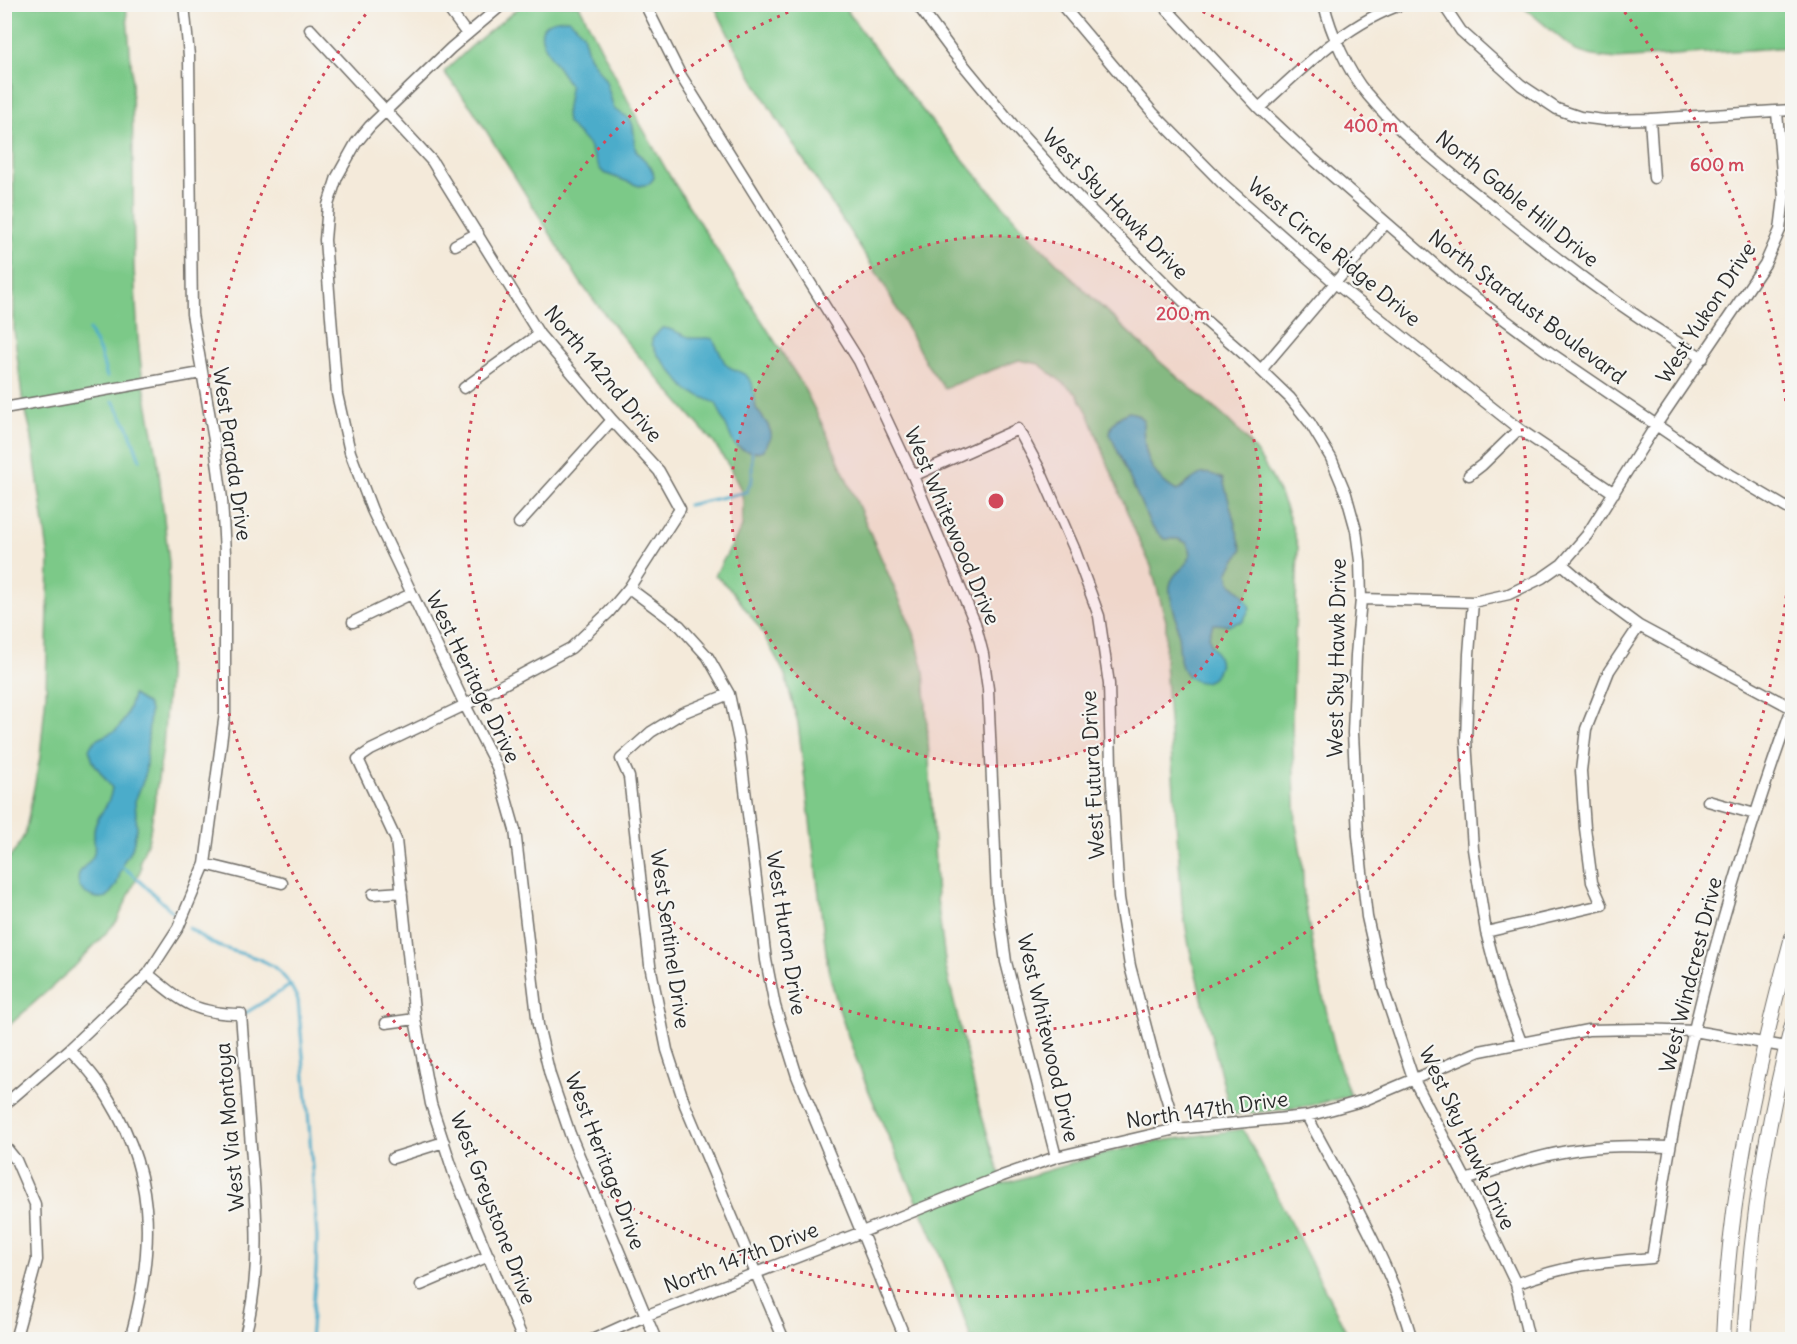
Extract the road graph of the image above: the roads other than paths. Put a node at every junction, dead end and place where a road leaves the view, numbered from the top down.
1 (184, 4) edge
2 (444, 4) edge
3 (502, 4) edge
4 (645, 4) edge
5 (917, 4) edge
6 (1061, 4) edge
7 (1162, 4) edge
8 (1324, 4) edge
9 (1403, 4) edge
10 (1443, 4) edge
11 (310, 29) dead end
12 (467, 34) junction
13 (1336, 41) junction
14 (1259, 108) junction
15 (1792, 110) edge
16 (385, 112) junction
17 (1777, 112) junction
18 (1650, 119) junction
19 (1654, 178) dead end
20 (1386, 223) junction
21 (478, 233) junction
22 (455, 245) dead end
23 (1335, 282) junction
24 (539, 334) junction
25 (1702, 358) junction
26 (1261, 370) junction
27 (201, 373) junction
28 (464, 388) dead end
29 (4, 408) edge
30 (612, 420) junction
31 (1656, 425) junction
32 (1519, 429) junction
33 (1469, 475) dead end
34 (913, 476) junction
35 (1614, 493) junction
36 (1792, 511) edge
37 (519, 524) dead end
38 (1562, 564) junction
39 (629, 588) junction
40 (411, 594) junction
41 (1362, 599) junction
42 (1473, 602) junction
43 (353, 622) dead end
44 (1639, 626) junction
45 (729, 694) junction
46 (465, 705) junction
47 (1791, 708) edge
48 (1708, 801) dead end
49 (1755, 814) junction
50 (205, 864) junction
51 (282, 883) dead end
52 (402, 892) junction
53 (373, 894) dead end
54 (1486, 932) junction
55 (1792, 937) edge
56 (148, 974) junction
57 (415, 1019) junction
58 (386, 1023) dead end
59 (1792, 1024) edge
60 (1694, 1031) junction
61 (1521, 1042) junction
62 (1780, 1046) edge
63 (69, 1049) junction
64 (1413, 1078) junction
65 (4, 1105) edge
66 (1307, 1116) junction
67 (1176, 1129) junction
68 (444, 1142) junction
69 (4, 1145) edge
70 (1670, 1147) junction
71 (1056, 1157) junction
72 (393, 1158) dead end
73 (1466, 1180) junction
74 (862, 1232) junction
75 (489, 1256) junction
76 (756, 1273) junction
77 (1516, 1284) junction
78 (421, 1285) dead end
79 (645, 1316) junction
80 (15, 1340) edge
81 (130, 1340) edge
82 (244, 1340) edge
83 (523, 1340) edge
84 (592, 1340) edge
85 (656, 1340) edge
86 (784, 1340) edge
87 (906, 1340) edge
88 (1412, 1340) edge
89 (1529, 1340) edge
90 (1723, 1340) edge
91 (1744, 1340) edge

1 - 27 street, West Parada Drive
2 - 12 street
3 - 12 street, West Heritage Drive
4 - 34 street, West Whitewood Drive
5 - 26 street, West Sky Hawk Drive
6 - 23 street, West Circle Ridge Drive
7 - 14 street, North Stardust Boulevard
8 - 13 street, North Gable Hill Drive
9 - 13 street
10 - 18 street
11 - 16 street, North 142nd Drive
12 - 16 street, West Heritage Drive
13 - 14 street
13 - 25 street, North Gable Hill Drive
14 - 20 street, North Stardust Boulevard
15 - 17 street
16 - 21 street, North 142nd Drive
16 - 40 street, West Heritage Drive
17 - 18 street
17 - 25 street, West Yukon Drive
18 - 19 street
20 - 23 street
20 - 31 street, North Stardust Boulevard
21 - 22 street
21 - 24 street, North 142nd Drive
23 - 26 street
23 - 32 street, West Circle Ridge Drive
24 - 28 street
24 - 30 street, North 142nd Drive
25 - 31 street, West Yukon Drive
26 - 41 street, West Sky Hawk Drive
27 - 29 street
27 - 50 street, West Parada Drive
30 - 37 street
30 - 39 street, North 142nd Drive
31 - 35 street, West Yukon Drive
31 - 36 street, North Stardust Boulevard
32 - 33 street
32 - 35 street, West Circle Ridge Drive
34 - 67 street, West Futura Drive
34 - 71 street, West Whitewood Drive
35 - 38 street, West Yukon Drive
38 - 42 street, West Yukon Drive
38 - 44 street
39 - 45 street, West Huron Drive
39 - 46 street
40 - 43 street
40 - 46 street, West Heritage Drive
41 - 42 street, West Yukon Drive
41 - 64 street, West Sky Hawk Drive
42 - 54 street
44 - 47 street
44 - 54 street
45 - 74 street, West Huron Drive
45 - 76 street, West Sentinel Drive
46 - 52 street, West Greystone Drive
46 - 79 street, West Heritage Drive
47 - 49 street, West Windcrest Drive
48 - 49 street
49 - 60 street, West Windcrest Drive
50 - 51 street
50 - 56 street, West Parada Drive
52 - 53 street
52 - 57 street, West Greystone Drive
54 - 61 street
55 - 62 main road
56 - 63 street, West Parada Drive
56 - 82 street, West Via Montoya
57 - 58 street
57 - 68 street, West Greystone Drive
59 - 62 main road
60 - 61 street, North 147th Drive
60 - 62 street, North 147th Drive
60 - 70 street, West Windcrest Drive
61 - 64 street, North 147th Drive
62 - 90 main road
62 - 91 main road
63 - 65 street, West Parada Drive
63 - 81 street
64 - 66 street, North 147th Drive
64 - 73 street, West Sky Hawk Drive
66 - 67 street, North 147th Drive
66 - 88 street
67 - 71 street, North 147th Drive
68 - 72 street
68 - 75 street, West Greystone Drive
69 - 80 street
70 - 73 street
70 - 77 street, West Windcrest Drive
71 - 74 street, North 147th Drive
73 - 77 street, West Sky Hawk Drive
74 - 76 street, North 147th Drive
74 - 87 street, West Huron Drive
75 - 78 street
75 - 83 street, West Greystone Drive
76 - 79 street, North 147th Drive
76 - 86 street, West Sentinel Drive
77 - 89 street, West Sky Hawk Drive
79 - 84 street, North 147th Drive
79 - 85 street, West Heritage Drive

